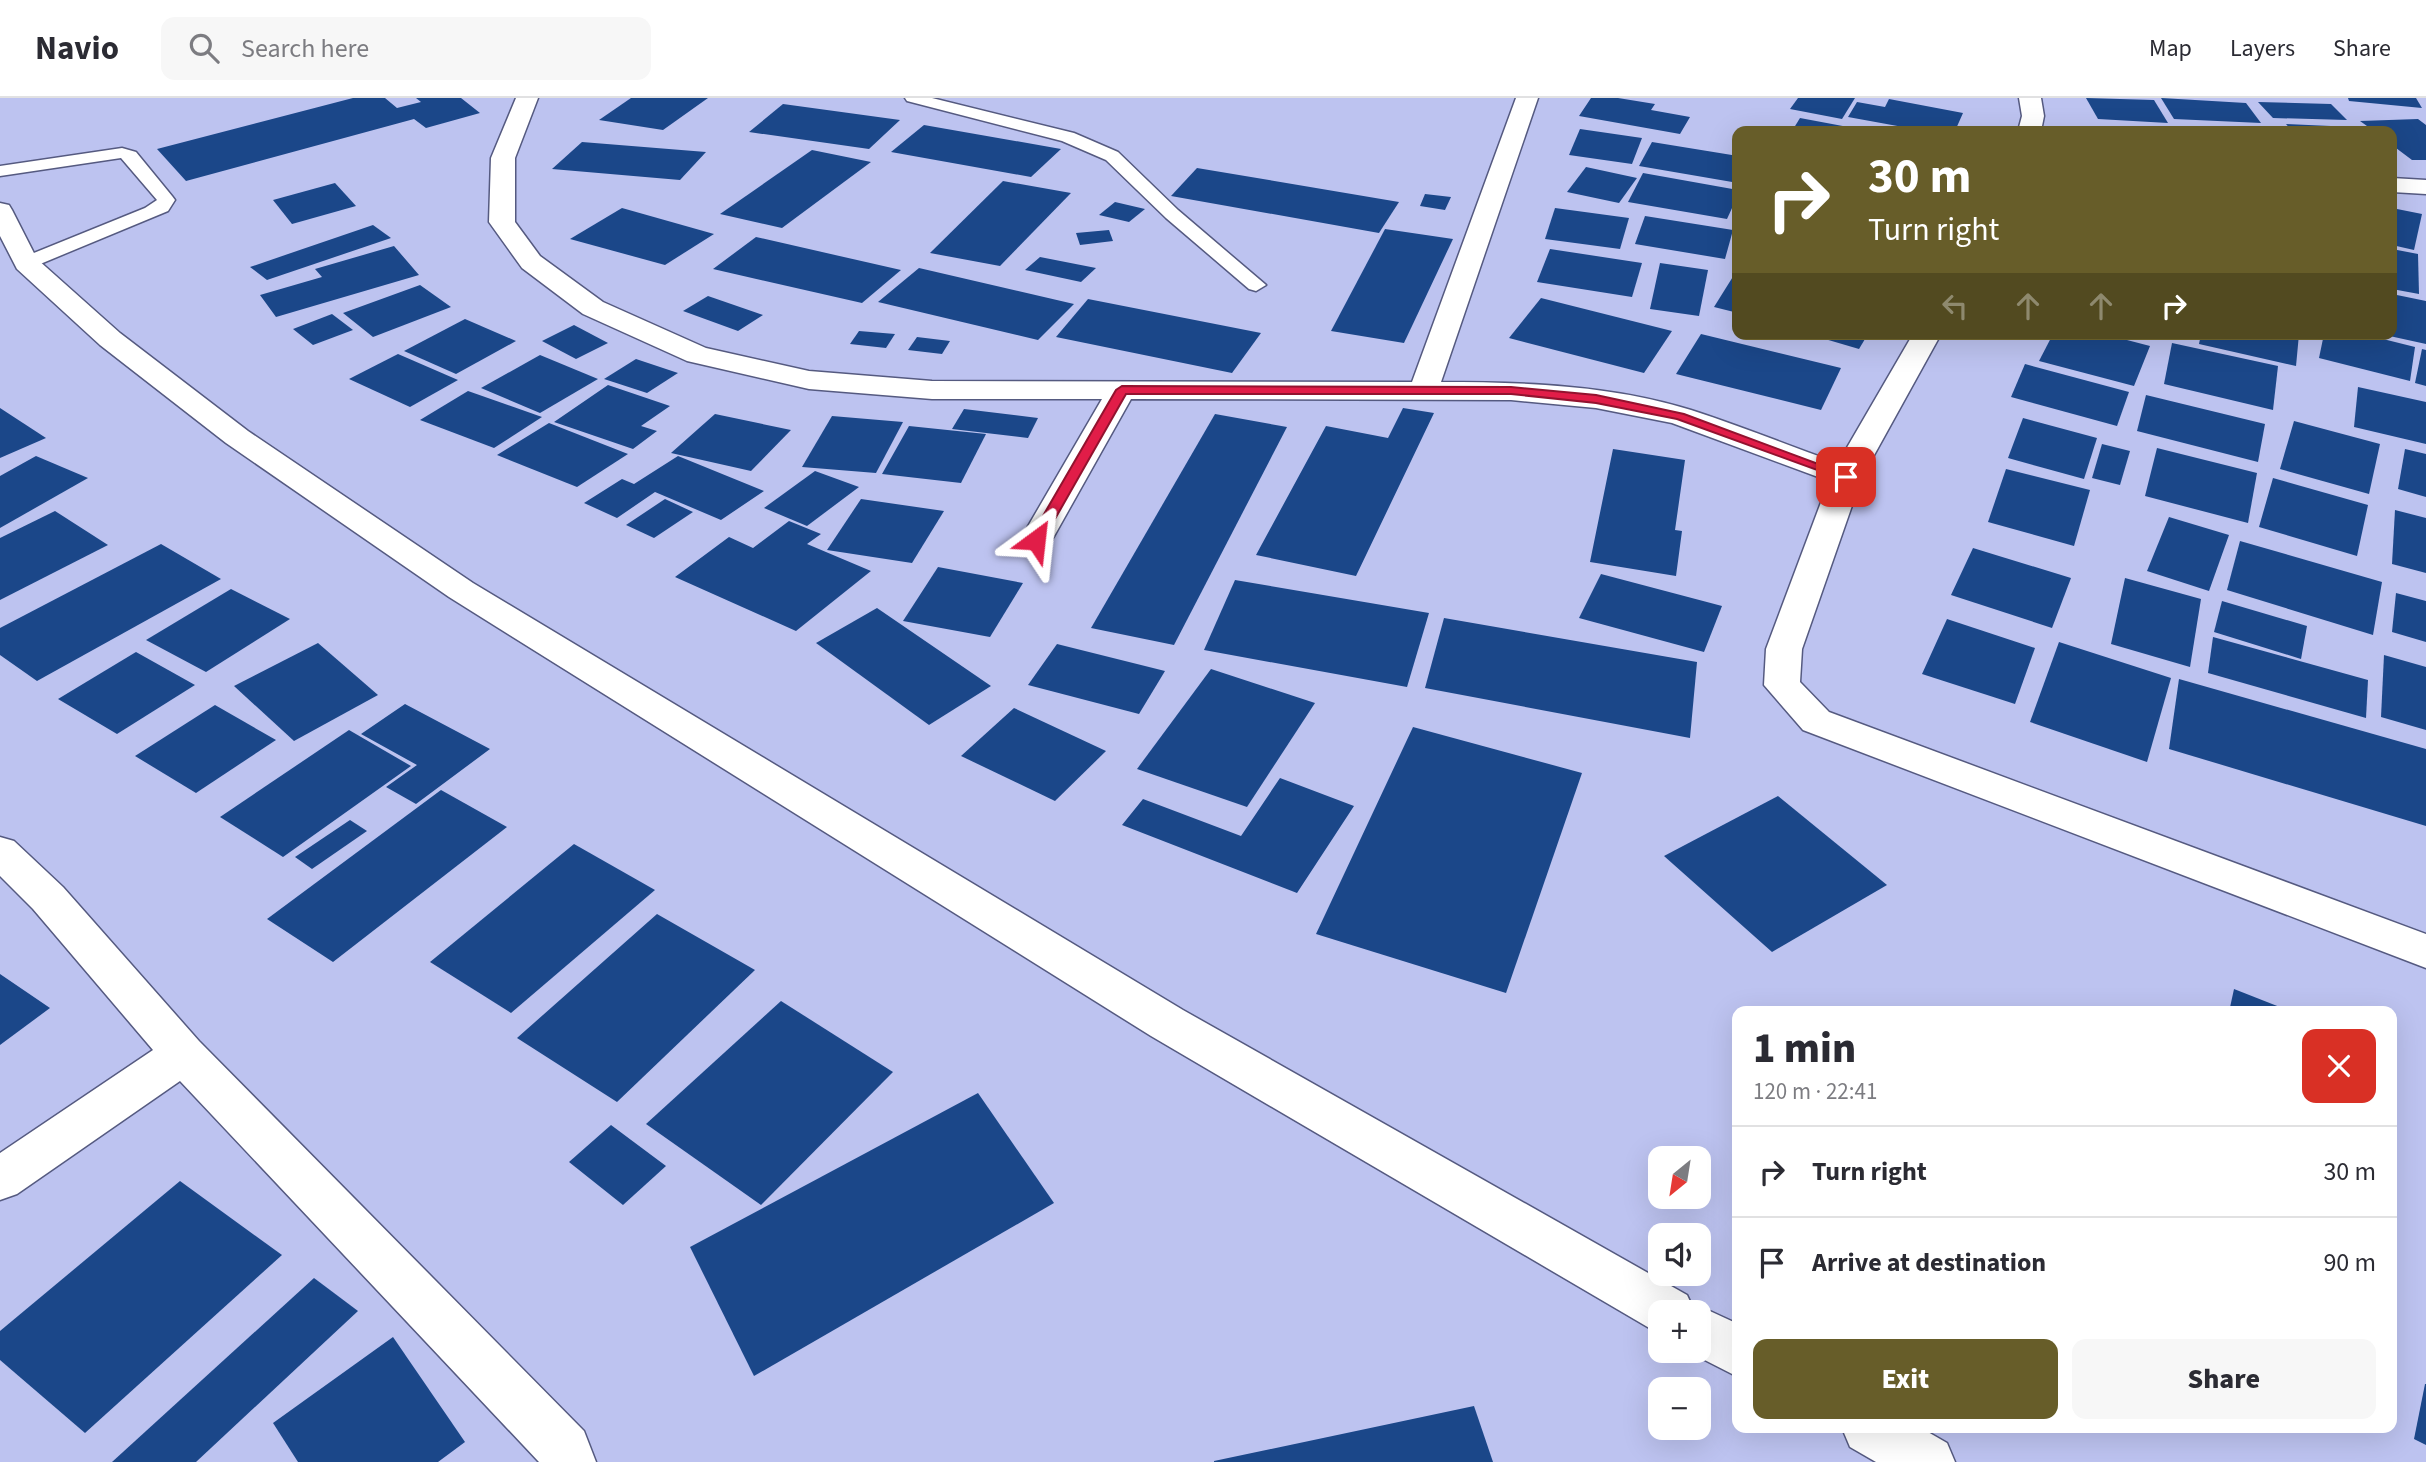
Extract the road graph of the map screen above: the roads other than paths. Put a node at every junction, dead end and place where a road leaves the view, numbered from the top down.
1 (527, 98) edge
2 (913, 98) edge
3 (1527, 98) edge
4 (2030, 98) edge
5 (2031, 126) edge
6 (0, 171) edge
7 (2397, 185) edge
8 (2426, 187) edge
9 (0, 210) edge
10 (26, 263) junction
11 (1256, 285) dead end
12 (1924, 340) edge
13 (1122, 390) junction
14 (1423, 391) junction
15 (1846, 477) junction
16 (1036, 540) dead end
17 (0, 852) edge
18 (2426, 951) edge
19 (183, 1055) junction
20 (0, 1179) edge
21 (1648, 1300) edge
22 (1711, 1337) edge
23 (1732, 1349) edge
24 (1878, 1433) edge
25 (569, 1462) edge
26 (1928, 1462) edge

1 - 13 street
2 - 11 lane
3 - 14 street
4 - 5 street
6 - 10 lane
7 - 8 street
9 - 10 street
10 - 21 street
12 - 15 street
13 - 14 street
13 - 16 street
14 - 15 street
15 - 18 street
17 - 19 street
19 - 20 street
19 - 25 street
22 - 23 street
24 - 26 street

